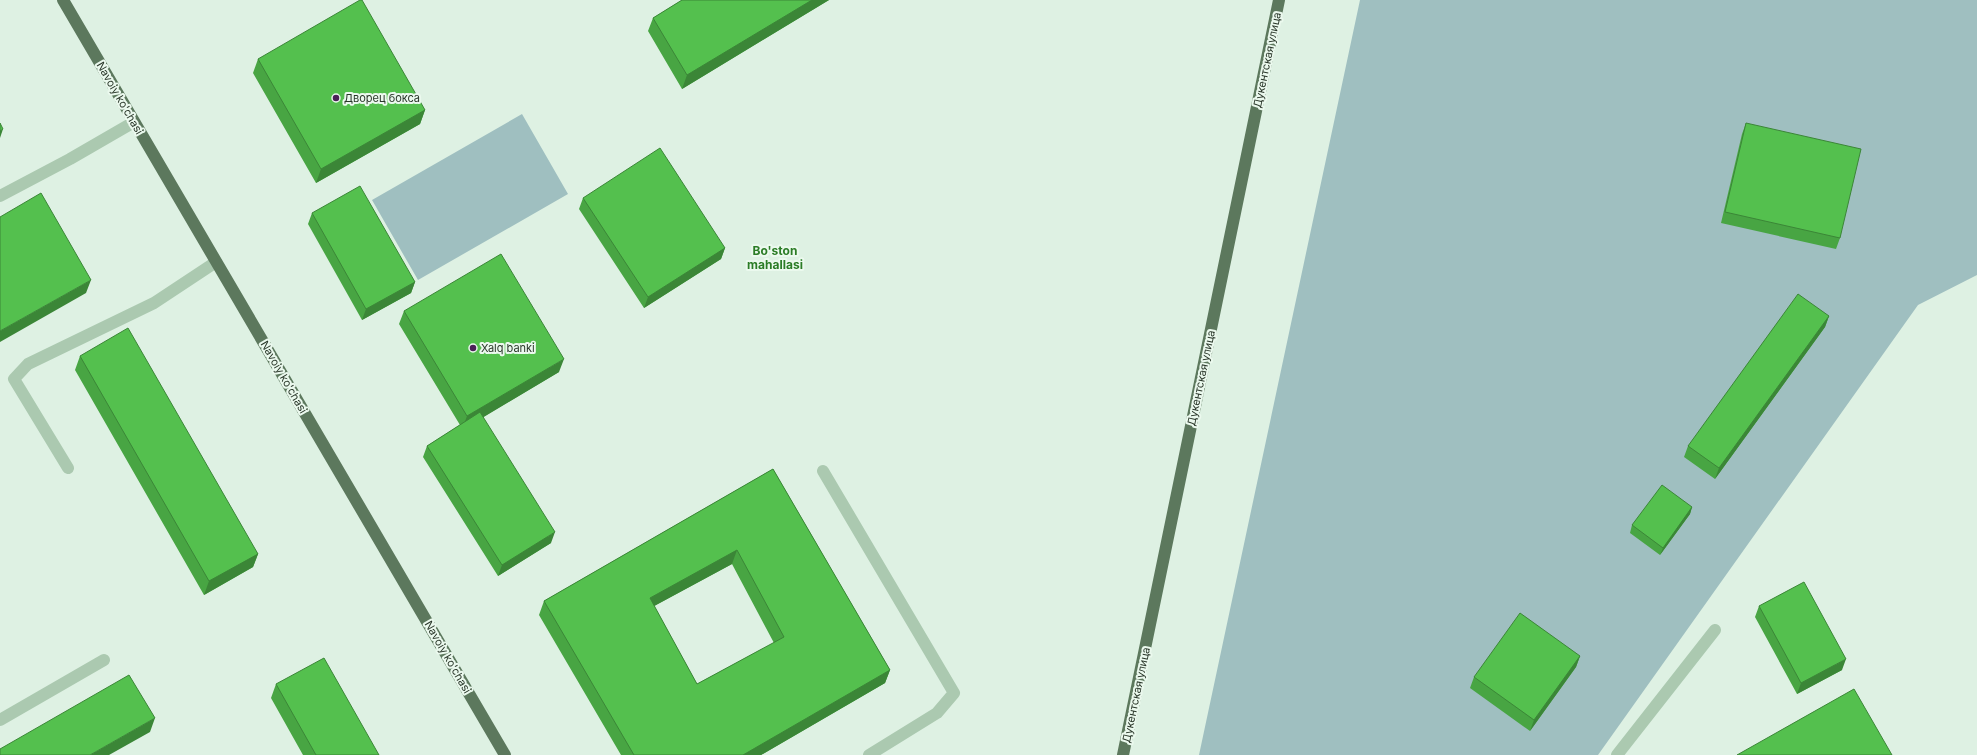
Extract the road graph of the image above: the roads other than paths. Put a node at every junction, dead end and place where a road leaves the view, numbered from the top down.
1 (63, 0) edge
2 (1279, 0) edge
3 (134, 122) junction
4 (0, 196) edge
5 (216, 262) junction
6 (68, 468) dead end
7 (823, 471) dead end
8 (1715, 630) dead end
9 (104, 660) dead end
10 (0, 720) edge
11 (505, 755) edge
12 (869, 755) edge
13 (1123, 755) edge
14 (1617, 755) edge

1 - 3 main road, Navoiy ko'chasi
2 - 13 main road, Дукентская улица
3 - 4 lane
3 - 5 main road, Navoiy ko'chasi
5 - 6 lane
5 - 11 main road, Navoiy ko'chasi
7 - 12 lane
8 - 14 lane
9 - 10 lane

